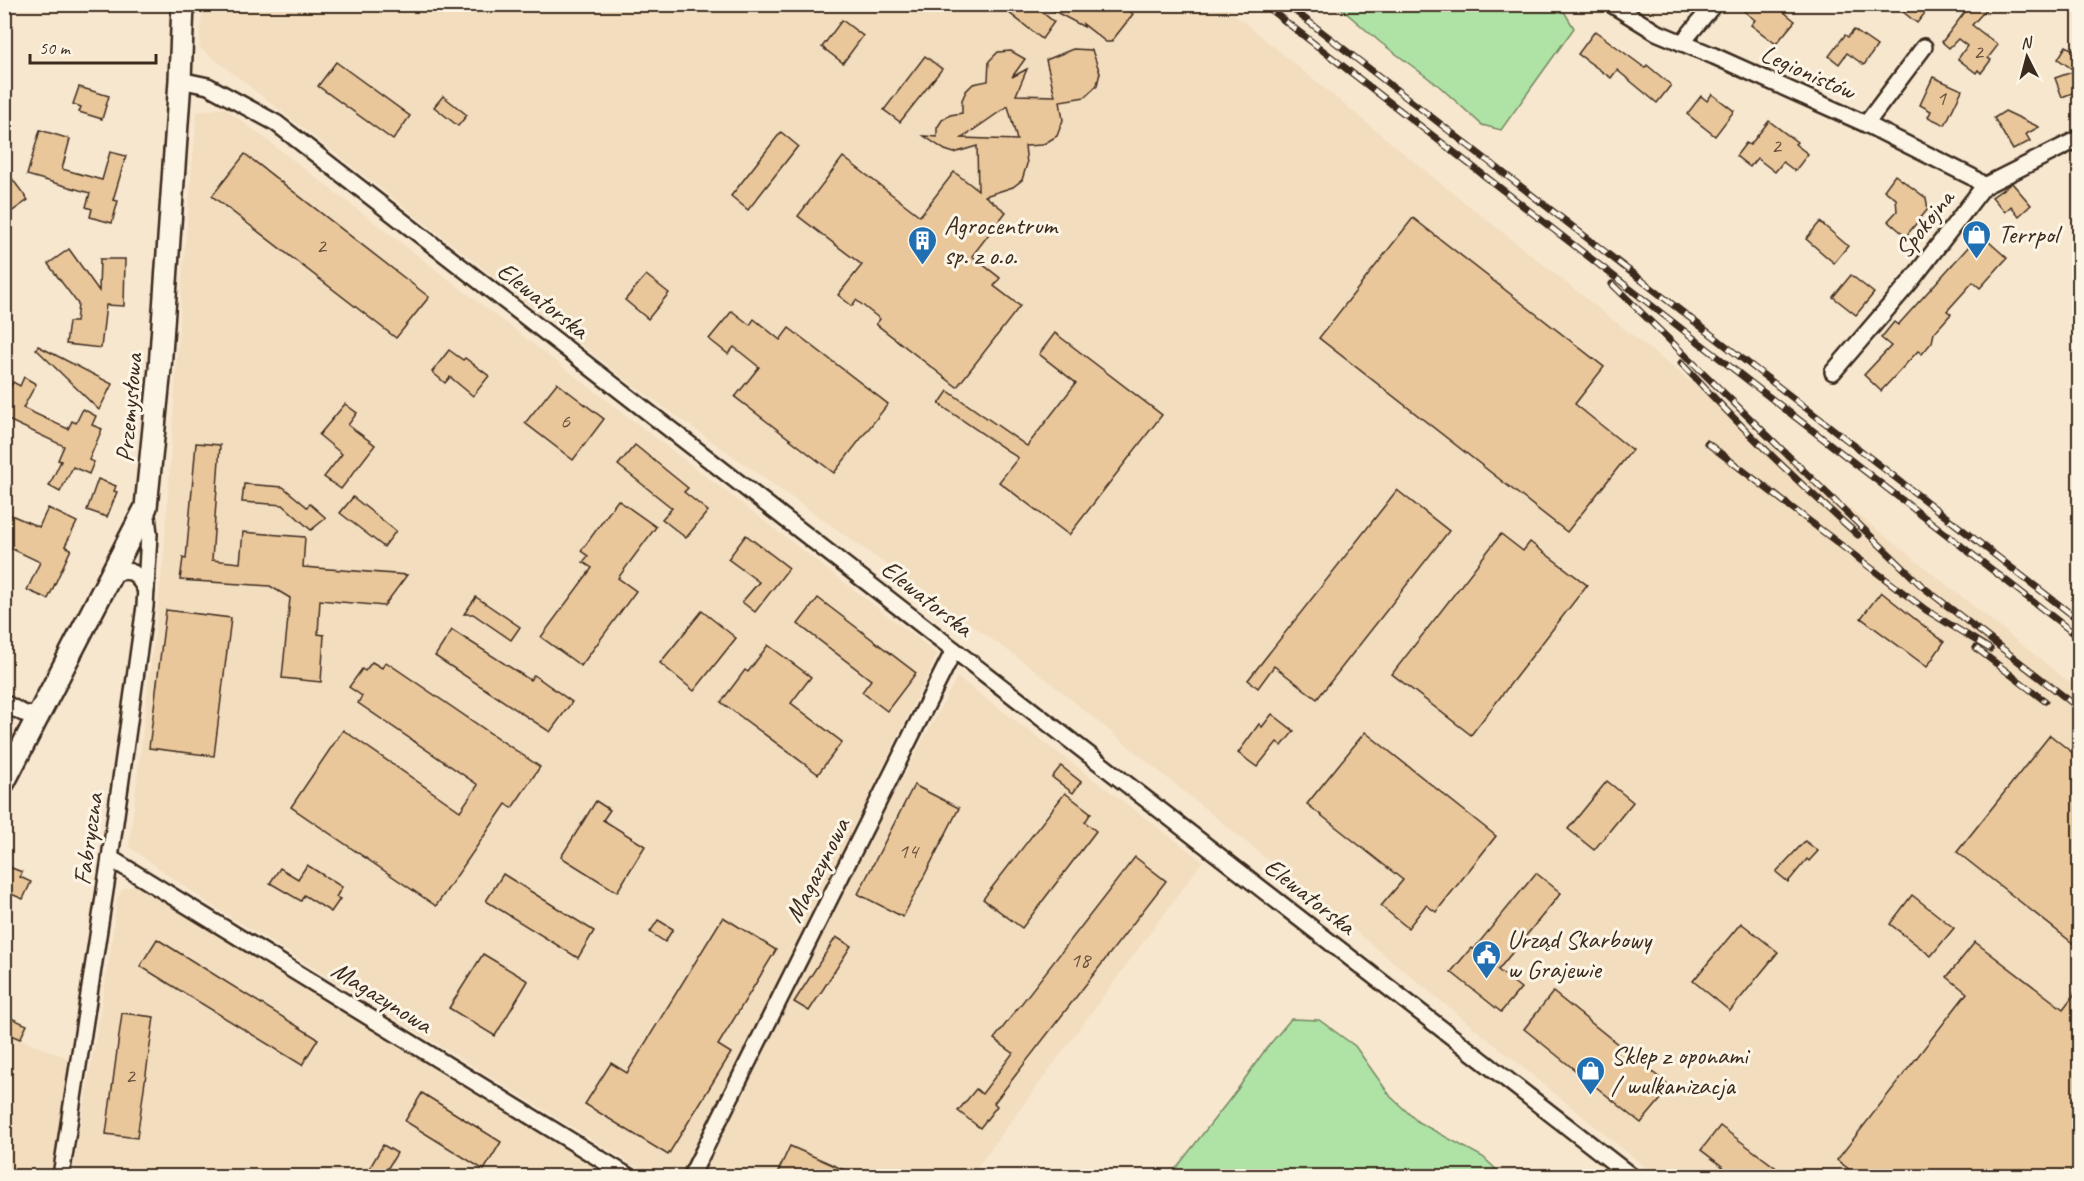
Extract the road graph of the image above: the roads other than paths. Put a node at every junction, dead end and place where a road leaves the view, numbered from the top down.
1 (183, 4) edge
2 (1611, 4) edge
3 (1714, 4) edge
4 (1683, 43) junction
5 (1924, 48) dead end
6 (180, 80) junction
7 (1866, 124) junction
8 (2079, 138) edge
9 (1983, 186) junction
10 (1833, 372) dead end
11 (146, 507) junction
12 (112, 573) junction
13 (146, 590) junction
14 (954, 650) junction
15 (4, 703) edge
16 (38, 717) junction
17 (4, 782) edge
18 (110, 858) junction
19 (62, 1176) edge
20 (628, 1176) edge
21 (691, 1176) edge
22 (1631, 1176) edge

1 - 6 street, Przemysłowa
2 - 4 street, Legionistów
3 - 4 street
4 - 7 street, Legionistów
5 - 7 street
6 - 11 street, Przemysłowa
6 - 14 street, Elewatorska
7 - 9 street, Legionistów
8 - 9 street, Spokojna
9 - 10 street, Spokojna
11 - 12 street, Przemysłowa
11 - 13 street, Fabryczna
12 - 13 street
12 - 16 street, Przemysłowa
13 - 18 street, Fabryczna
14 - 21 street, Magazynowa
14 - 22 street, Elewatorska
15 - 16 street
16 - 17 street, Przemysłowa
18 - 19 street, Fabryczna
18 - 20 street, Magazynowa

